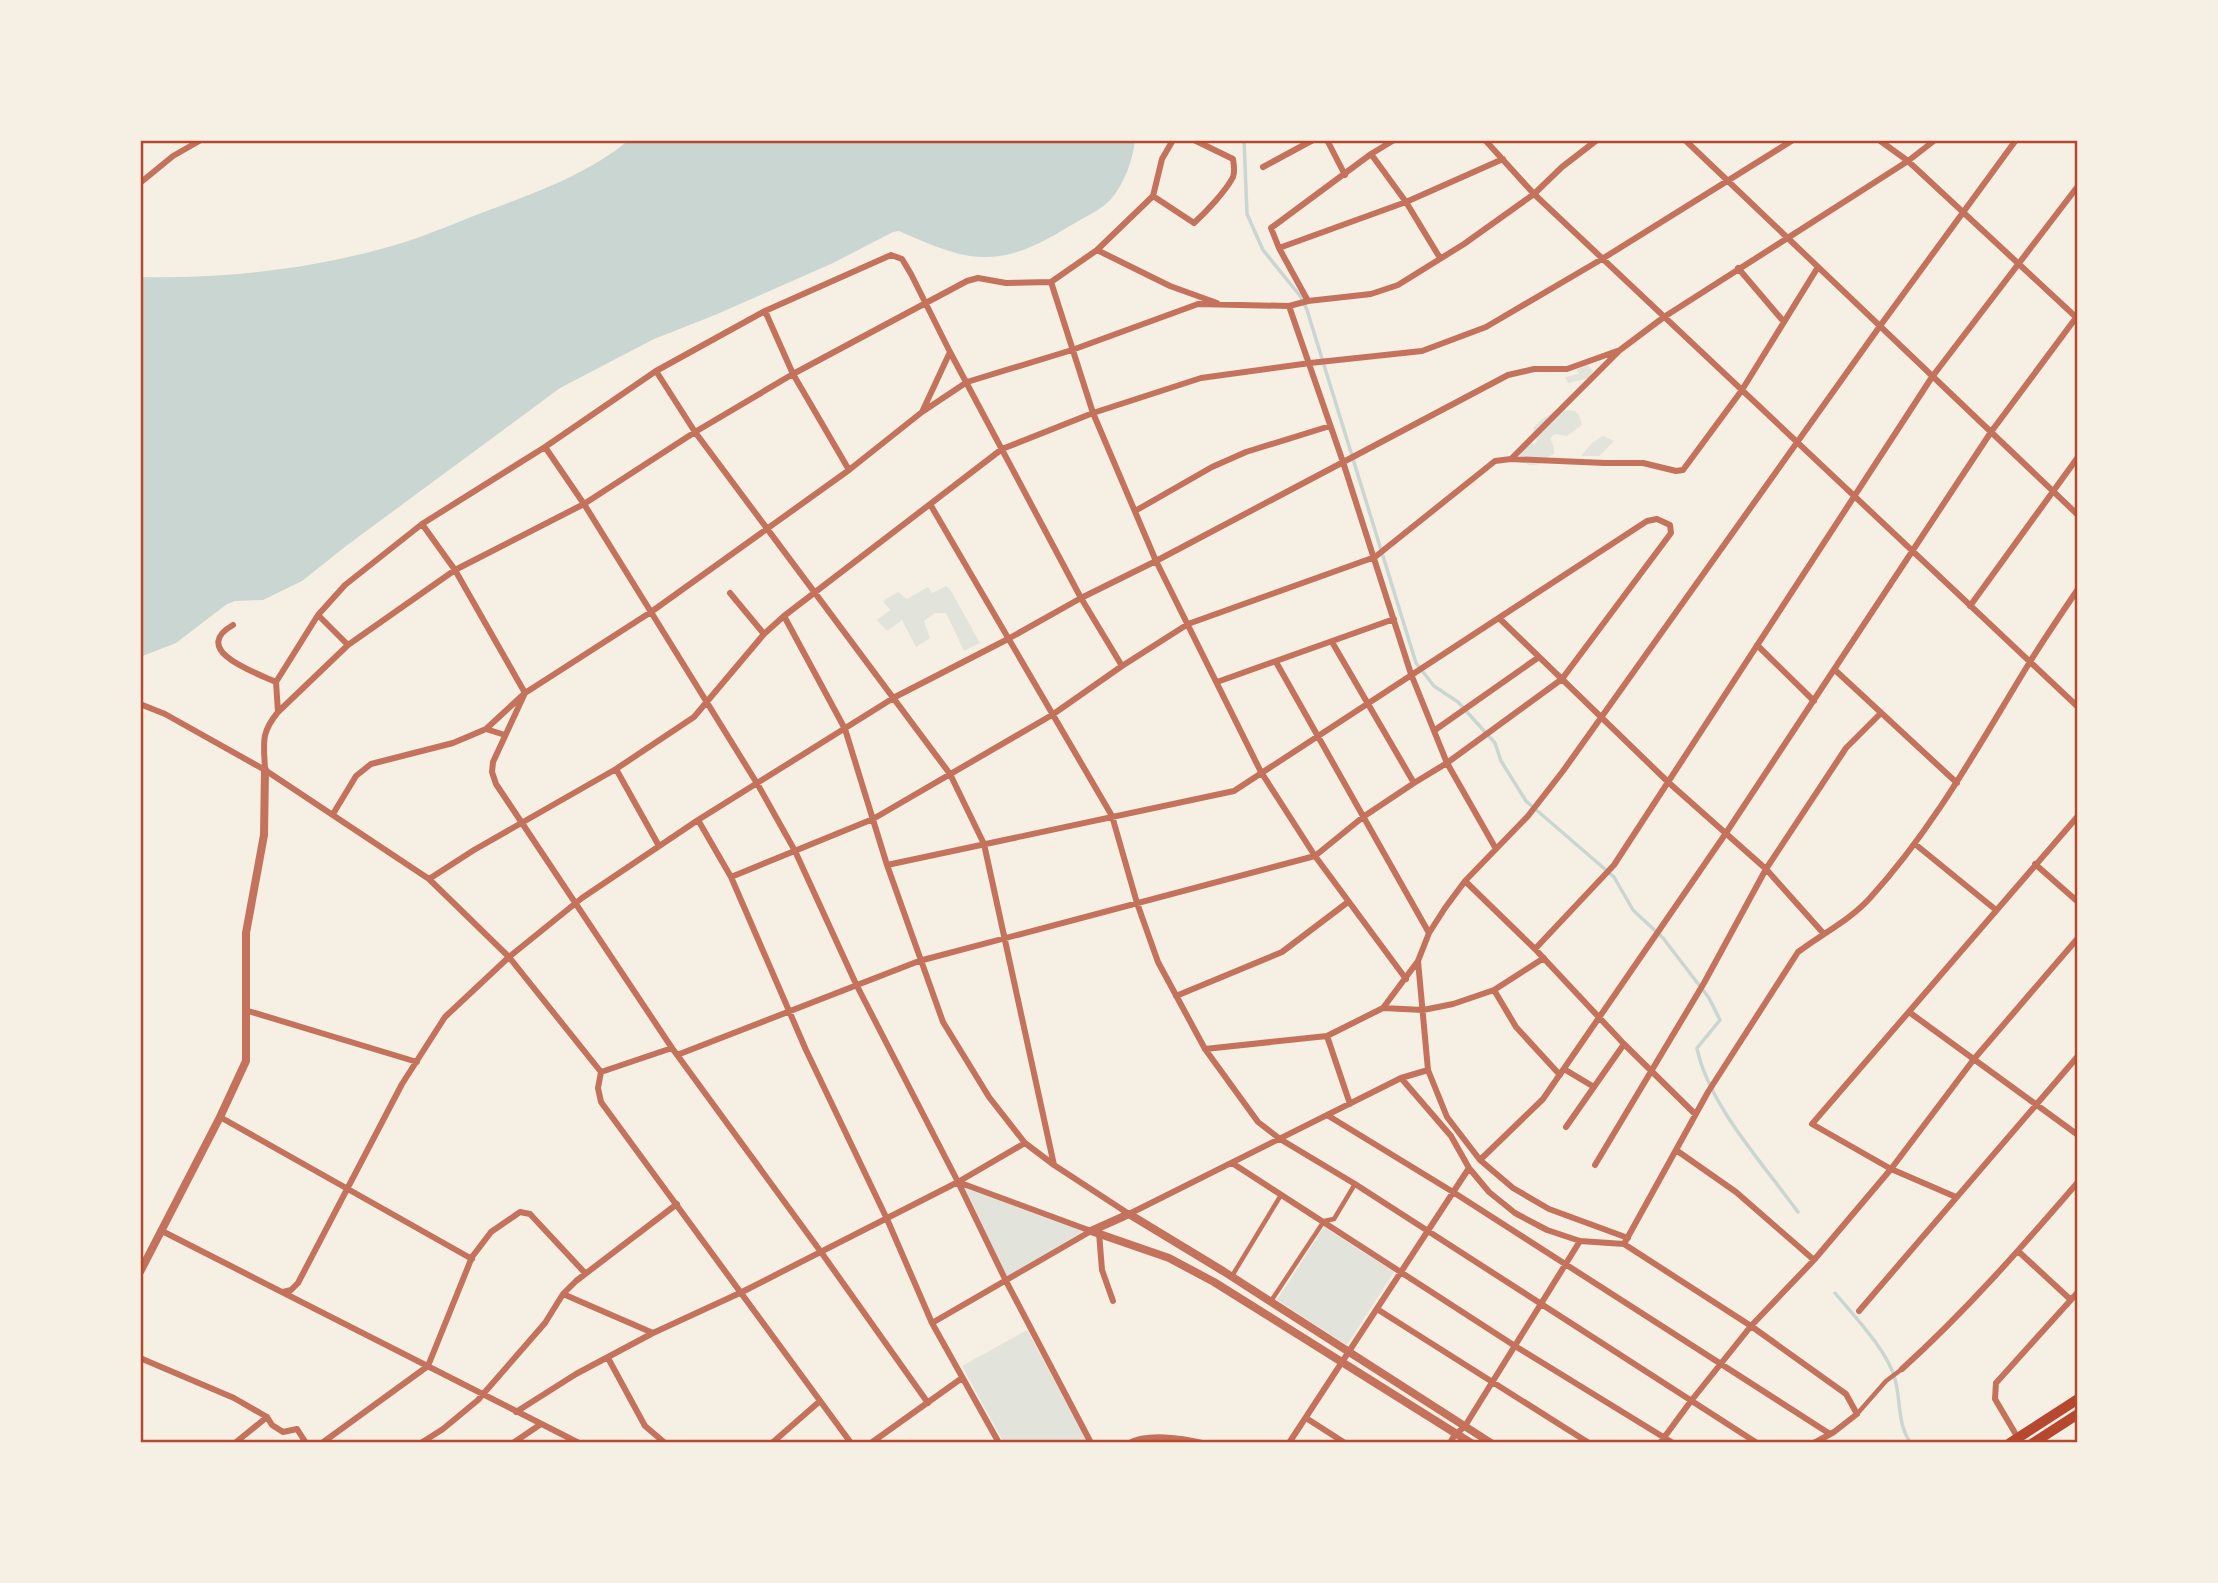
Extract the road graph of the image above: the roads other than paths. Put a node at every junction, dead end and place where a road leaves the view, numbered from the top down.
1 (201, 140) edge
2 (1173, 140) edge
3 (1194, 140) edge
4 (1313, 140) edge
5 (1327, 140) edge
6 (1395, 140) edge
7 (1485, 140) edge
8 (1597, 140) edge
9 (1685, 140) edge
10 (1793, 140) edge
11 (1879, 140) edge
12 (1935, 140) edge
13 (2016, 140) edge
14 (1299, 144) edge
15 (1371, 154) junction
16 (1503, 159) junction
17 (1908, 161) junction
18 (1263, 167) dead end
19 (1345, 175) junction
20 (1727, 180) junction
21 (140, 183) edge
22 (2078, 186) edge
23 (1534, 194) junction
24 (1153, 196) junction
25 (1406, 202) junction
26 (1962, 212) junction
27 (1787, 237) junction
28 (1279, 248) junction
29 (1097, 250) junction
30 (1440, 258) junction
31 (1602, 259) junction
32 (2019, 265) junction
33 (1818, 267) junction
34 (1738, 268) junction
35 (1051, 282) junction
36 (925, 302) junction
37 (1304, 302) junction
38 (1223, 305) junction
39 (1289, 306) junction
40 (765, 311) junction
41 (1664, 317) junction
42 (2077, 318) edge
43 (1784, 322) junction
44 (1880, 326) junction
45 (1072, 350) junction
46 (1620, 350) junction
47 (950, 352) junction
48 (1310, 363) junction
49 (656, 371) junction
50 (793, 374) junction
51 (1932, 377) junction
52 (967, 382) junction
53 (1742, 390) junction
54 (922, 412) junction
55 (1093, 413) junction
56 (1330, 426) junction
57 (695, 432) junction
58 (1991, 432) junction
59 (1797, 442) junction
60 (545, 447) junction
61 (1002, 449) junction
62 (2078, 457) edge
63 (1511, 459) junction
64 (1345, 460) junction
65 (849, 470) junction
66 (2053, 491) junction
67 (1853, 495) junction
68 (584, 504) junction
69 (930, 504) junction
70 (1135, 512) junction
71 (2078, 515) edge
72 (422, 524) junction
73 (768, 529) junction
74 (1913, 552) junction
75 (1376, 555) junction
76 (1156, 561) junction
77 (455, 570) junction
78 (2078, 589) edge
79 (815, 592) junction
80 (730, 593) dead end
81 (1081, 598) junction
82 (1970, 606) junction
83 (651, 612) junction
84 (318, 615) junction
85 (784, 616) junction
86 (1499, 618) junction
87 (1394, 619) junction
88 (1188, 624) junction
89 (233, 625) dead end
90 (764, 634) junction
91 (1008, 639) junction
92 (1332, 642) junction
93 (348, 645) junction
94 (1757, 645) junction
95 (1539, 657) junction
96 (1276, 662) junction
97 (2030, 662) junction
98 (1122, 666) junction
99 (1835, 670) junction
100 (1414, 672) junction
101 (1562, 679) junction
102 (276, 682) junction
103 (1216, 682) junction
104 (525, 693) junction
105 (895, 697) junction
106 (706, 700) junction
107 (1814, 701) junction
108 (1368, 703) junction
109 (140, 704) edge
110 (2078, 707) edge
111 (278, 712) junction
112 (1881, 713) junction
113 (1052, 715) junction
114 (1602, 718) junction
115 (486, 729) junction
116 (845, 729) junction
117 (1435, 730) junction
118 (505, 735) junction
119 (1318, 736) junction
120 (1447, 763) junction
121 (617, 769) junction
122 (265, 770) junction
123 (1261, 772) junction
124 (950, 774) junction
125 (1668, 782) junction
126 (1413, 783) junction
127 (1957, 783) junction
128 (758, 785) junction
129 (333, 814) junction
130 (1112, 816) junction
131 (2078, 816) edge
132 (1363, 817) junction
133 (873, 819) junction
134 (698, 820) junction
135 (522, 823) junction
136 (1726, 833) junction
137 (984, 844) junction
138 (1915, 844) junction
139 (659, 846) junction
140 (1496, 849) junction
141 (795, 851) junction
142 (1315, 856) junction
143 (2035, 864) junction
144 (887, 866) junction
145 (1766, 870) junction
146 (731, 877) junction
147 (429, 879) junction
148 (1465, 881) junction
149 (1348, 902) junction
150 (2078, 902) edge
151 (576, 903) junction
152 (1137, 904) junction
153 (1996, 910) junction
154 (1429, 933) junction
155 (1824, 934) junction
156 (1004, 937) junction
157 (2078, 938) edge
158 (1535, 949) junction
159 (509, 957) junction
160 (1544, 958) junction
161 (919, 961) junction
162 (1419, 961) junction
163 (1406, 979) junction
164 (856, 984) junction
165 (1494, 990) junction
166 (1176, 996) junction
167 (1382, 1008) junction
168 (245, 1010) junction
169 (1423, 1010) junction
170 (789, 1011) junction
171 (1909, 1012) junction
172 (1600, 1019) junction
173 (1327, 1035) junction
174 (1624, 1044) junction
175 (671, 1048) junction
176 (1205, 1049) junction
177 (677, 1055) junction
178 (2078, 1056) edge
179 (1974, 1059) junction
180 (417, 1062) junction
181 (1428, 1070) junction
182 (1652, 1070) junction
183 (601, 1072) junction
184 (1562, 1072) junction
185 (1401, 1078) junction
186 (1594, 1087) junction
187 (1350, 1104) junction
188 (2036, 1104) junction
189 (1695, 1114) junction
190 (1327, 1115) junction
191 (220, 1117) junction
192 (1566, 1126) dead end
193 (2078, 1135) edge
194 (1280, 1139) junction
195 (1025, 1143) junction
196 (1676, 1150) junction
197 (1480, 1160) junction
198 (1232, 1163) junction
199 (1054, 1165) junction
200 (1595, 1165) dead end
201 (1469, 1168) junction
202 (1891, 1169) junction
203 (958, 1182) junction
204 (2078, 1182) edge
205 (1355, 1184) junction
206 (348, 1188) junction
207 (1453, 1192) junction
208 (1282, 1194) junction
209 (1956, 1198) junction
210 (677, 1204) junction
211 (1129, 1214) junction
212 (887, 1219) junction
213 (1324, 1221) junction
214 (162, 1231) junction
215 (1095, 1232) junction
216 (1427, 1232) junction
217 (1580, 1241) junction
218 (1626, 1241) junction
219 (2018, 1251) junction
220 (821, 1252) junction
221 (472, 1259) junction
222 (1814, 1260) junction
223 (1566, 1265) junction
224 (140, 1272) edge
225 (1401, 1272) junction
226 (585, 1273) junction
227 (1232, 1276) junction
228 (1006, 1281) junction
229 (742, 1292) junction
230 (2078, 1292) edge
231 (283, 1293) junction
232 (563, 1294) junction
233 (1113, 1300) dead end
234 (2071, 1300) junction
235 (1271, 1301) junction
236 (1541, 1305) junction
237 (1377, 1309) junction
238 (1858, 1311) dead end
239 (932, 1323) junction
240 (1751, 1326) junction
241 (653, 1333) junction
242 (1515, 1346) junction
243 (1349, 1352) junction
244 (140, 1358) edge
245 (608, 1358) junction
246 (1342, 1362) junction
247 (1720, 1364) junction
248 (428, 1366) junction
249 (1902, 1368) joint
250 (961, 1378) junction
251 (1493, 1382) junction
252 (481, 1394) junction
253 (2078, 1399) edge
254 (820, 1401) junction
255 (1691, 1401) junction
256 (928, 1403) junction
257 (516, 1412) junction
258 (1857, 1414) junction
259 (2078, 1414) edge
260 (267, 1417) junction
261 (1306, 1418) junction
262 (541, 1424) junction
263 (1465, 1426) junction
264 (1456, 1434) junction
265 (1830, 1434) junction
266 (1184, 1440) edge
267 (1663, 1440) edge
268 (2014, 1441) edge
269 (326, 1442) edge
270 (235, 1443) edge
271 (306, 1443) edge
272 (421, 1443) edge
273 (513, 1443) edge
274 (579, 1443) edge
275 (665, 1443) edge
276 (772, 1443) edge
277 (851, 1443) edge
278 (871, 1443) edge
279 (999, 1443) edge
280 (1091, 1443) edge
281 (1129, 1443) edge
282 (1202, 1443) edge
283 (1289, 1443) edge
284 (1345, 1443) edge
285 (1450, 1443) edge
286 (1471, 1443) edge
287 (1491, 1443) edge
288 (1589, 1443) edge
289 (1673, 1443) edge
290 (1757, 1443) edge
291 (1814, 1443) edge
292 (2034, 1443) edge

1 - 21 street
2 - 24 street
3 - 24 street
4 - 14 street
5 - 19 street
6 - 15 street
7 - 16 street
8 - 23 street
9 - 20 street
10 - 20 street
11 - 17 street
12 - 17 street
13 - 26 street
14 - 18 street
15 - 19 street
15 - 25 street
16 - 23 street
16 - 25 street
17 - 26 street
17 - 27 street
19 - 28 street
20 - 27 street
20 - 31 street
22 - 32 street
23 - 30 street
23 - 31 street
24 - 29 street
25 - 28 street
25 - 30 street
26 - 32 street
26 - 44 street
27 - 33 street
27 - 34 street
28 - 37 street
29 - 35 street
29 - 38 street
30 - 37 street
31 - 41 street
31 - 48 street
32 - 42 street
32 - 51 street
33 - 43 street
33 - 44 street
34 - 41 street
34 - 43 street
35 - 36 street
35 - 45 street
36 - 40 street
36 - 47 street
36 - 50 street
37 - 39 street
38 - 39 street
38 - 45 street
39 - 48 street
40 - 49 street
40 - 50 street
41 - 46 street
41 - 53 street
42 - 58 street
43 - 53 street
44 - 51 street
44 - 59 street
45 - 52 street
45 - 55 street
46 - 63 street
46 - 64 street
47 - 52 street
47 - 54 street
48 - 55 street
48 - 56 street
49 - 57 street
49 - 60 street
50 - 57 street
50 - 65 street
51 - 58 street
51 - 67 street
52 - 54 street
52 - 61 street
53 - 59 street
53 - 63 street
54 - 65 street
55 - 61 street
55 - 70 street
56 - 64 street
56 - 70 street
57 - 68 street
57 - 73 street
58 - 66 street
58 - 74 street
59 - 67 street
59 - 114 street
60 - 68 street
60 - 72 street
61 - 69 street
61 - 81 street
62 - 66 street
63 - 75 street
64 - 75 street
64 - 76 street
65 - 73 street
66 - 71 street
66 - 82 street
67 - 74 street
67 - 94 street
68 - 77 street
68 - 83 street
69 - 79 street
69 - 91 street
70 - 76 street
72 - 77 street
72 - 84 street
73 - 79 street
73 - 83 street
74 - 82 street
74 - 99 street
75 - 87 street
75 - 88 street
76 - 81 street
76 - 88 street
77 - 93 street
77 - 104 street
78 - 97 street
79 - 85 street
79 - 105 street
80 - 90 street
81 - 91 street
81 - 98 street
82 - 97 street
83 - 104 street
83 - 106 street
84 - 93 street
84 - 102 street
85 - 90 street
85 - 116 street
86 - 95 street
86 - 100 street
86 - 101 street
87 - 92 street
87 - 100 street
88 - 98 street
88 - 103 street
89 - 102 street
90 - 106 street
91 - 105 street
91 - 113 street
92 - 96 street
92 - 108 street
93 - 111 street
94 - 107 street
94 - 125 street
95 - 101 street
95 - 117 street
96 - 103 street
96 - 119 street
97 - 110 street
97 - 127 street
98 - 113 street
99 - 107 street
99 - 112 street
100 - 108 street
100 - 117 street
101 - 114 street
101 - 120 street
102 - 111 street
103 - 123 street
104 - 115 street
104 - 118 street
105 - 116 street
105 - 124 street
106 - 121 street
106 - 128 street
107 - 136 street
108 - 119 street
108 - 126 street
109 - 122 street
111 - 122 street
112 - 127 street
112 - 145 street
113 - 124 street
113 - 130 street
114 - 125 street
114 - 140 street
115 - 118 street
115 - 129 street
116 - 128 street
116 - 133 street
117 - 120 street
118 - 135 street
119 - 123 street
119 - 132 street
120 - 126 street
120 - 140 street
121 - 135 street
121 - 139 street
122 - 129 street
122 - 168 street
123 - 130 street
123 - 142 street
124 - 133 street
124 - 137 street
125 - 136 street
125 - 158 street
126 - 132 street
127 - 138 street
128 - 134 street
128 - 141 street
129 - 147 street
130 - 137 street
130 - 152 street
131 - 143 street
132 - 142 street
132 - 154 street
133 - 141 street
133 - 144 street
134 - 139 street
134 - 146 street
135 - 147 street
135 - 151 street
136 - 145 street
136 - 172 street
137 - 144 street
137 - 156 street
138 - 153 street
138 - 155 street
139 - 151 street
140 - 148 street
141 - 146 street
141 - 164 street
142 - 149 street
142 - 152 street
143 - 150 street
143 - 153 street
144 - 161 street
145 - 155 street
145 - 182 street
146 - 170 street
147 - 159 street
148 - 154 street
148 - 158 street
149 - 163 street
149 - 166 street
151 - 159 street
151 - 175 street
152 - 156 street
152 - 166 street
153 - 171 street
154 - 162 street
155 - 189 street
156 - 161 street
156 - 199 street
157 - 179 street
158 - 160 street
159 - 180 street
159 - 183 street
160 - 165 street
160 - 172 street
161 - 164 street
161 - 195 street
162 - 163 street
162 - 169 street
163 - 167 street
164 - 170 street
164 - 203 street
165 - 169 street
165 - 184 street
166 - 176 street
167 - 169 street
167 - 173 street
168 - 180 street
168 - 191 street
169 - 181 street
170 - 177 street
170 - 212 street
171 - 179 street
171 - 202 street
172 - 174 street
172 - 184 street
173 - 176 street
173 - 187 street
174 - 182 street
174 - 186 street
175 - 177 street
175 - 183 street
176 - 194 street
177 - 220 street
178 - 188 street
179 - 188 street
179 - 202 street
180 - 206 street
181 - 185 street
181 - 197 street
182 - 189 street
182 - 200 street
183 - 210 street
184 - 186 street
184 - 197 street
185 - 187 street
185 - 201 street
186 - 192 street
187 - 190 street
188 - 193 street
188 - 209 street
189 - 196 street
190 - 194 street
190 - 207 street
191 - 206 street
191 - 214 street
194 - 198 street
194 - 205 street
195 - 199 street
195 - 203 street
196 - 218 street
196 - 222 street
197 - 218 street
198 - 208 street
198 - 211 street
199 - 211 street
201 - 207 street
201 - 217 street
202 - 209 street
202 - 222 street
203 - 212 street
203 - 215 street
203 - 228 street
204 - 219 street
205 - 213 street
205 - 216 street
206 - 221 street
206 - 231 street
207 - 216 street
207 - 223 street
208 - 213 street
208 - 227 street
209 - 238 street
210 - 226 street
210 - 229 street
211 - 215 street
211 - 227 street
212 - 220 street
212 - 239 street
213 - 225 street
213 - 235 street
214 - 224 street
214 - 231 street
215 - 228 street
215 - 233 street
215 - 246 street
216 - 225 street
216 - 236 street
217 - 218 street
217 - 223 street
218 - 240 street
219 - 234 street
219 - 249 street
220 - 229 street
220 - 256 street
221 - 226 street
221 - 248 street
222 - 240 street
223 - 236 street
223 - 247 street
225 - 237 street
225 - 242 street
226 - 232 street
227 - 235 street
228 - 239 street
228 - 280 street
229 - 241 street
229 - 254 street
230 - 234 street
231 - 248 street
232 - 241 street
232 - 252 street
234 - 268 street
235 - 243 street
236 - 242 street
236 - 255 street
237 - 243 street
237 - 251 street
239 - 250 street
240 - 247 street
240 - 258 street
241 - 245 street
242 - 251 street
242 - 267 street
243 - 246 street
243 - 263 street
244 - 260 street
245 - 257 street
245 - 275 street
246 - 261 street
246 - 264 street
247 - 255 street
247 - 265 street
248 - 252 street
248 - 269 street
249 - 258 street
250 - 256 street
250 - 279 street
251 - 263 street
251 - 288 street
252 - 257 street
252 - 272 street
253 - 268 main road
254 - 276 street
254 - 277 street
255 - 267 street
255 - 290 street
256 - 278 street
257 - 262 street
258 - 265 street
259 - 292 main road
260 - 270 street
260 - 271 street
261 - 283 street
261 - 284 street
262 - 273 street
262 - 274 street
263 - 264 street
263 - 287 street
264 - 285 street
264 - 286 street
265 - 291 street
266 - 281 street
266 - 282 street
267 - 289 street

